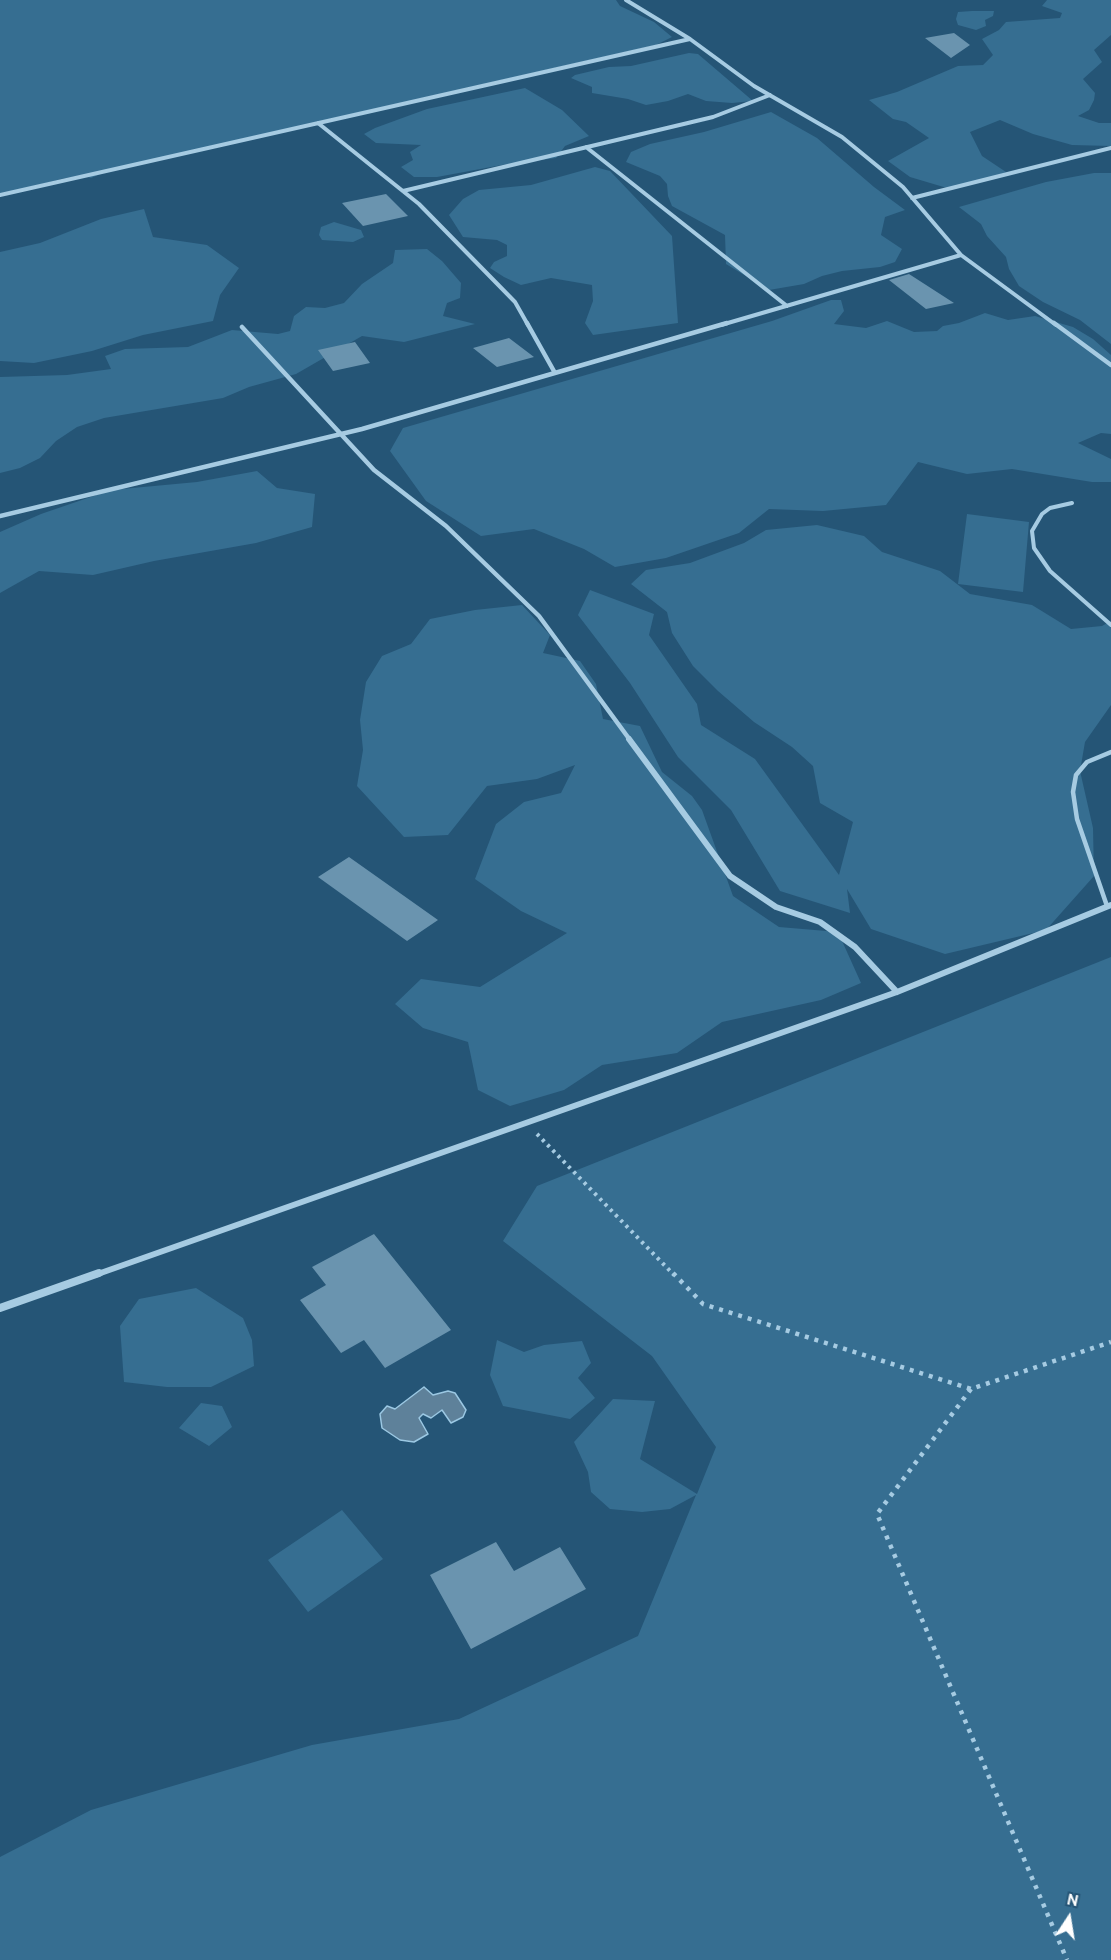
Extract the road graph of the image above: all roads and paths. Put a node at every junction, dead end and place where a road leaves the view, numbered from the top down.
1 (626, 0) edge
2 (690, 39) junction
3 (770, 95) junction
4 (318, 123) junction
5 (586, 147) junction
6 (1111, 148) edge
7 (403, 191) junction
8 (0, 195) edge
9 (912, 198) junction
10 (960, 255) junction
11 (787, 306) junction
12 (242, 327) dead end
13 (1111, 365) edge
14 (555, 373) junction
15 (341, 434) junction
16 (1072, 503) dead end
17 (0, 516) edge
18 (1111, 625) edge
19 (1111, 752) edge
20 (1109, 906) edge
21 (897, 992) junction
22 (526, 1123) junction
23 (0, 1308) edge
24 (1111, 1342) edge
25 (971, 1389) junction
26 (1067, 1960) edge

1 - 2 street
2 - 3 street
2 - 4 street
3 - 5 street
3 - 9 street
4 - 7 street
4 - 8 street
5 - 7 street
5 - 11 street
6 - 9 street
7 - 14 street
9 - 10 street
10 - 11 street
10 - 13 street
11 - 14 street
12 - 15 street
14 - 15 street
15 - 17 street
15 - 21 street
16 - 18 lane
19 - 20 lane
20 - 21 street
21 - 22 street
22 - 23 street
22 - 25 path
24 - 25 path
25 - 26 path

